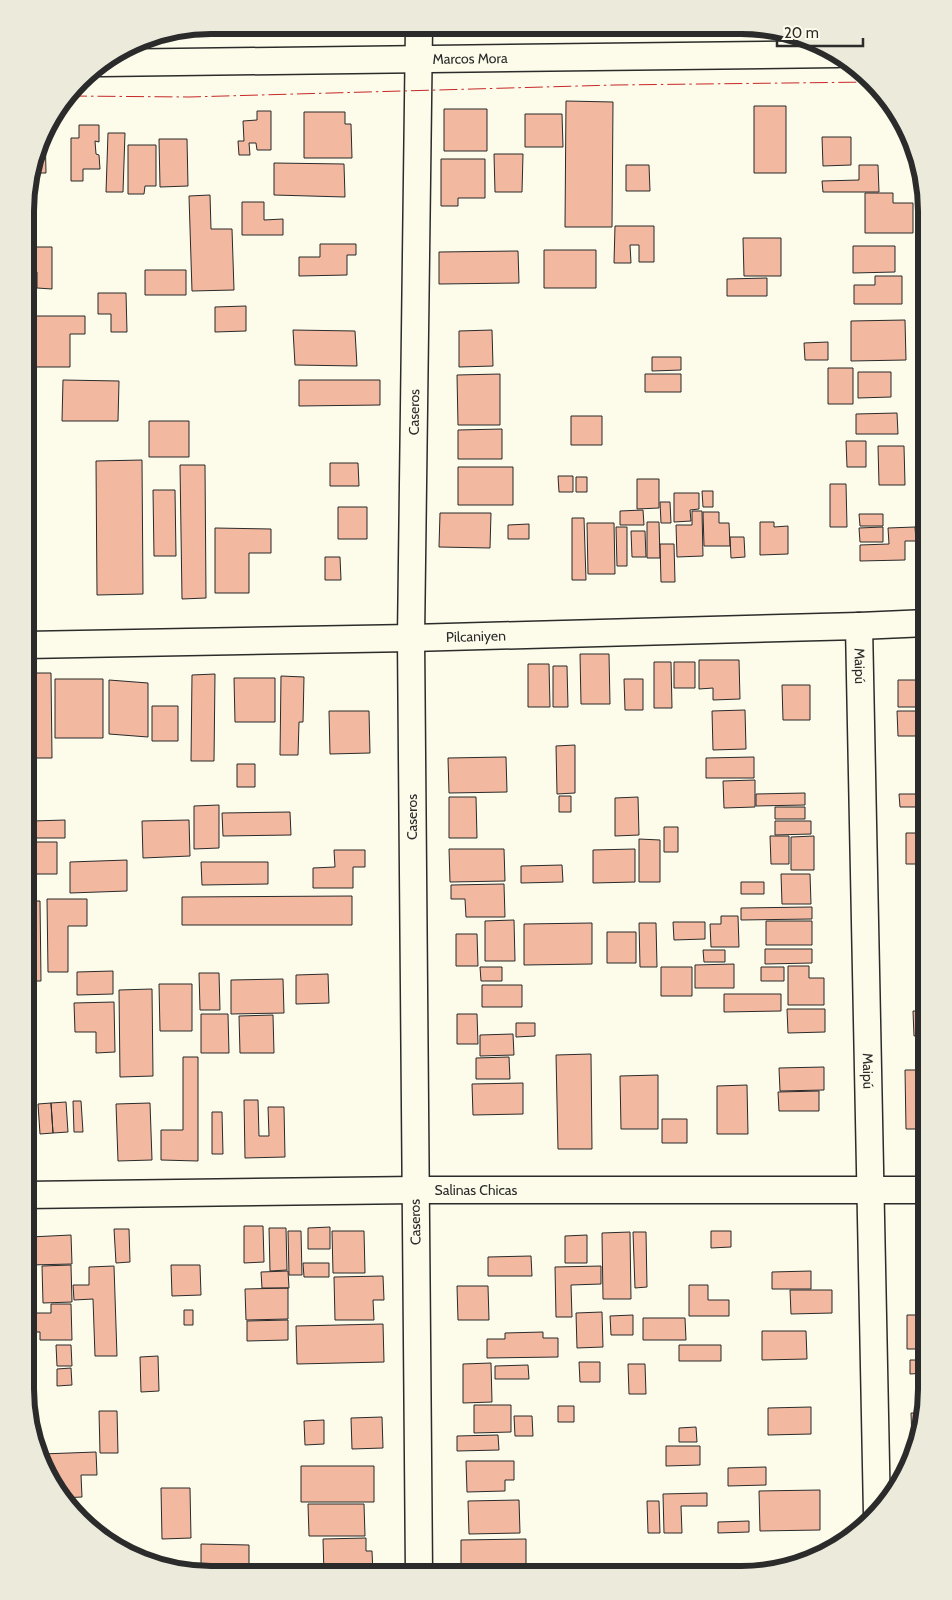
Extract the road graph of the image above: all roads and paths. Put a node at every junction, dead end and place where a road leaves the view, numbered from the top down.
1 (419, 34) edge
2 (824, 54) edge
3 (418, 59) junction
4 (114, 63) edge
5 (918, 623) edge
6 (859, 626) junction
7 (411, 638) junction
8 (34, 645) edge
9 (415, 1190) junction
10 (870, 1190) junction
11 (918, 1190) edge
12 (34, 1195) edge
13 (877, 1503) edge
14 (419, 1566) edge

1 - 3 street, Caseros
2 - 3 street, Marcos Mora
3 - 4 street, Marcos Mora
3 - 7 street, Caseros
5 - 6 street, Pilcaniyen
6 - 7 street, Pilcaniyen
6 - 10 street, Maipú
7 - 8 street, Pilcaniyen
7 - 9 street, Caseros
9 - 10 street, Salinas Chicas
9 - 12 street, Salinas Chicas
9 - 14 street, Caseros
10 - 11 street, Salinas Chicas
10 - 13 street, Maipú

